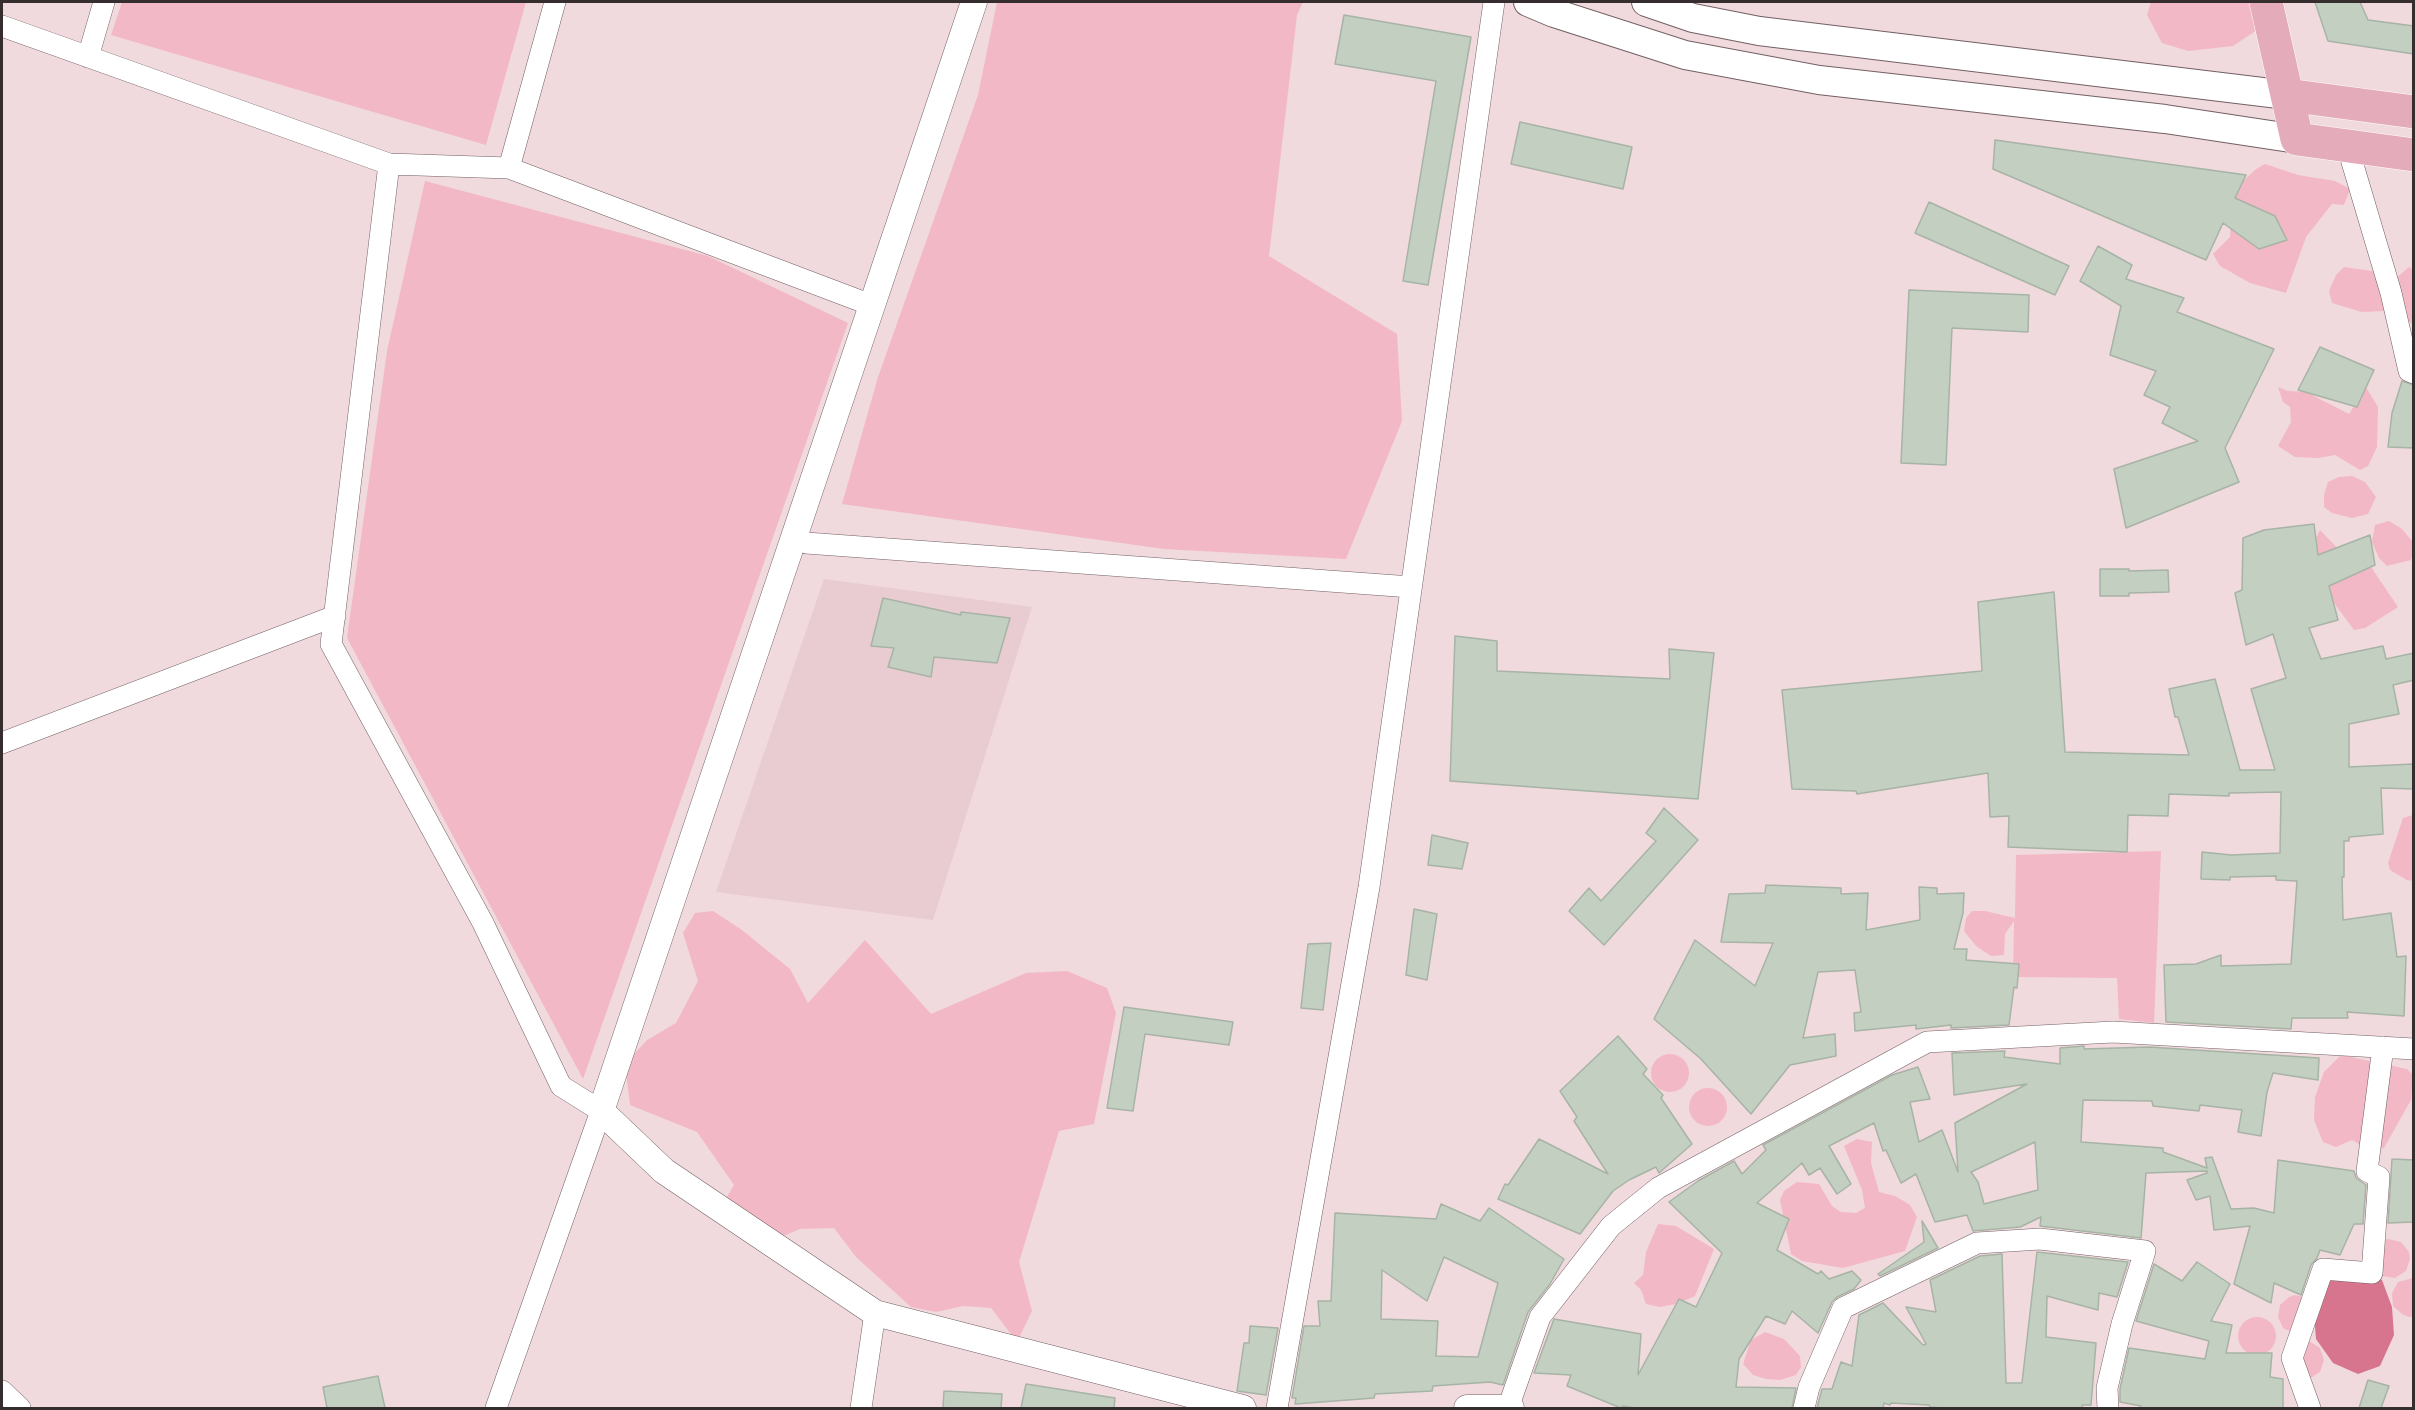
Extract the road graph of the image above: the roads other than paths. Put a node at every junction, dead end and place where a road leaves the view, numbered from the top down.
1 (104, 2) edge
2 (555, 2) edge
3 (974, 2) edge
4 (1494, 2) edge
5 (1528, 2) edge
6 (1646, 2) edge
7 (2266, 2) edge
8 (1693, 18) junction
9 (2, 26) edge
10 (1685, 55) junction
11 (88, 57) junction
12 (2287, 95) junction
13 (2414, 112) edge
14 (2297, 139) junction
15 (2347, 145) junction
16 (2414, 155) edge
17 (389, 164) junction
18 (509, 168) junction
19 (871, 305) junction
20 (2414, 373) edge
21 (806, 543) dead end
22 (1411, 587) junction
23 (335, 616) junction
24 (2, 743) edge
25 (2384, 1047) junction
26 (2414, 1049) edge
27 (601, 1111) junction
28 (875, 1313) junction
29 (2, 1390) edge
30 (20, 1408) edge
31 (496, 1408) edge
32 (861, 1408) edge
33 (1243, 1408) edge
34 (1277, 1408) edge
35 (1467, 1408) edge
36 (1510, 1408) edge
37 (1804, 1408) edge
38 (2108, 1408) edge
39 (2310, 1408) edge

1 - 11 street
2 - 18 street
3 - 19 street
4 - 22 street
5 - 10 main road
6 - 8 main road
7 - 12 main road
8 - 10 main road
8 - 12 main road
9 - 11 street
10 - 14 main road
11 - 17 street
12 - 13 main road
12 - 14 main road
14 - 15 main road
15 - 16 main road
15 - 20 street
17 - 18 street
17 - 23 street
18 - 19 street
19 - 27 street
21 - 22 street
22 - 34 street
23 - 24 street
23 - 27 street
25 - 26 street
25 - 36 street
25 - 39 street
27 - 28 street
27 - 31 street
28 - 32 street
28 - 33 street
29 - 30 street
35 - 36 street
37 - 38 street

